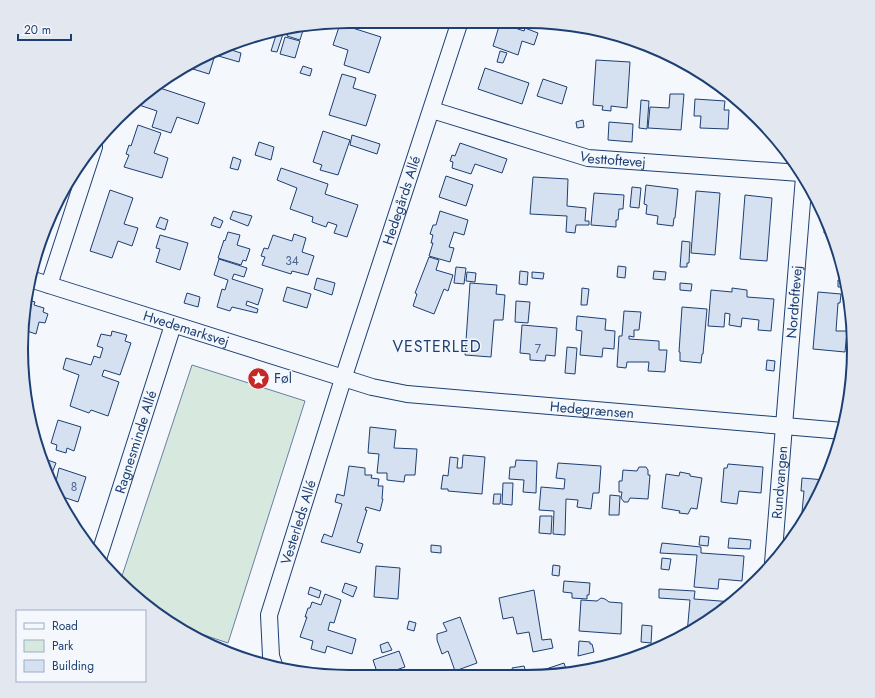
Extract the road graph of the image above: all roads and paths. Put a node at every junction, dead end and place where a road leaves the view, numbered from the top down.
1 (458, 28) edge
2 (432, 110) junction
3 (90, 160) edge
4 (794, 173) edge
5 (803, 188) edge
6 (35, 281) edge
7 (49, 285) junction
8 (173, 324) junction
9 (343, 379) junction
10 (783, 426) junction
11 (837, 430) edge
12 (100, 552) edge
13 (774, 553) edge
14 (273, 661) edge

1 - 2 street, Hedegårds Allé
2 - 4 street, Vesttoftevej
2 - 9 street, Hedegårds Allé
3 - 7 street
5 - 10 street, Nordtoftevej
6 - 7 street, Hvedemarksvej
7 - 8 street, Hvedemarksvej
8 - 9 street, Hvedemarksvej
8 - 12 street, Ragnesminde Allé
9 - 10 street, Hedegrænsen
9 - 14 street, Vesterleds Allé
10 - 11 street, Hedegrænsen
10 - 13 street, Rundvangen

